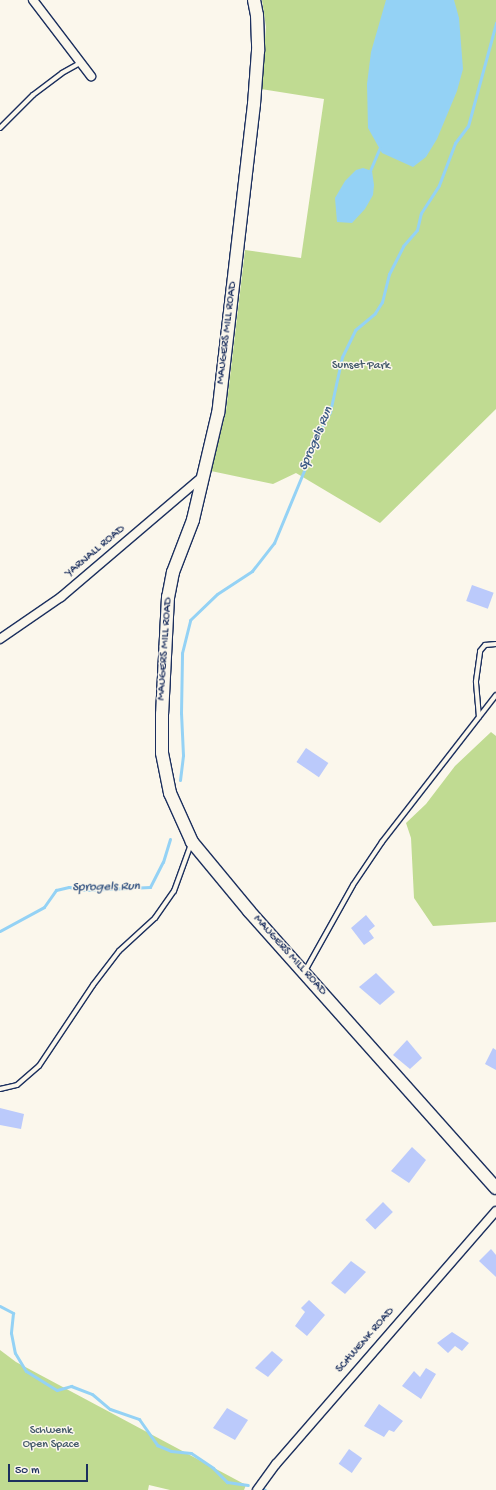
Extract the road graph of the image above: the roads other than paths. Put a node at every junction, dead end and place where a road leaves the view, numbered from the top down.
1 (33, 0) edge
2 (254, 0) edge
3 (81, 62) junction
4 (91, 76) dead end
5 (0, 128) edge
6 (202, 477) junction
7 (0, 639) edge
8 (496, 644) edge
9 (496, 694) edge
10 (479, 717) junction
11 (192, 842) junction
12 (304, 973) junction
13 (0, 1089) edge
14 (496, 1188) edge
15 (496, 1211) edge
16 (257, 1490) edge

1 - 3 street
2 - 6 street, MAUGERS MILL ROAD
3 - 4 street
3 - 5 lane
6 - 7 street, YARNALL ROAD
6 - 11 street, MAUGERS MILL ROAD
8 - 10 lane
9 - 10 lane
10 - 12 lane
11 - 12 street, MAUGERS MILL ROAD
11 - 13 lane
12 - 14 street, MAUGERS MILL ROAD
15 - 16 street, SCHWENK ROAD

